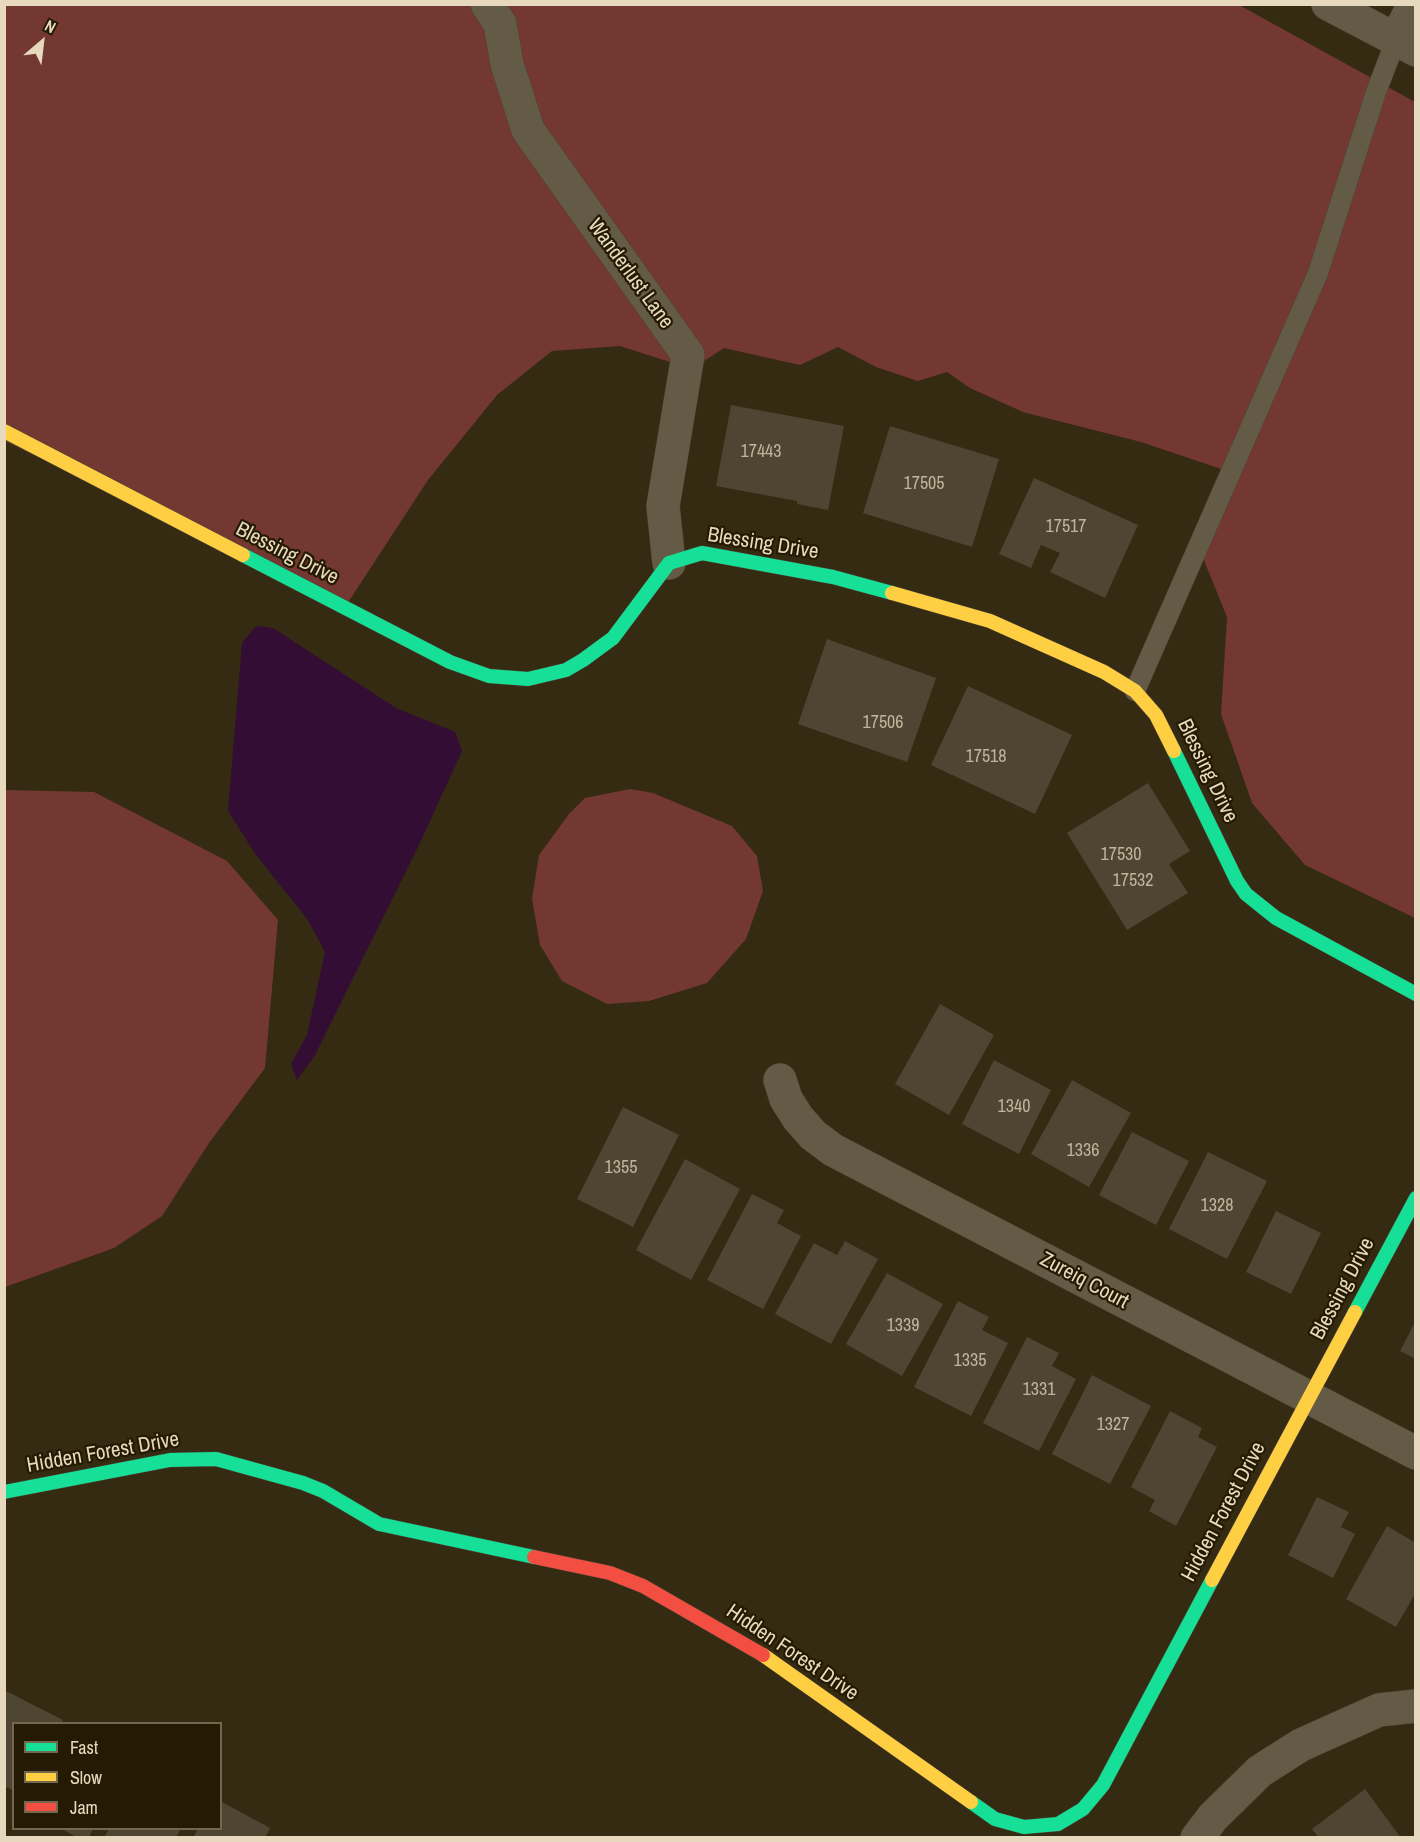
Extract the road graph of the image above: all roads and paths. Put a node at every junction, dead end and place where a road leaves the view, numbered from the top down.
1 (487, 4) edge
2 (1328, 4) edge
3 (1414, 4) edge
4 (1406, 45) edge
5 (4, 431) edge
6 (669, 563) junction
7 (1135, 691) junction
8 (1416, 994) edge
9 (780, 1080) dead end
10 (1416, 1198) edge
11 (1309, 1399) junction
12 (1416, 1453) edge
13 (4, 1492) edge
14 (1416, 1706) edge
15 (1197, 1838) edge

1 - 6 street, Wanderlust Lane
2 - 4 street
3 - 4 street
4 - 7 lane
5 - 6 street, Blessing Drive
6 - 7 street, Blessing Drive
7 - 8 street, Blessing Drive
9 - 11 street, Zureiq Court
10 - 11 street, Blessing Drive
11 - 12 street, Zureiq Court
11 - 13 street, Hidden Forest Drive
14 - 15 street

